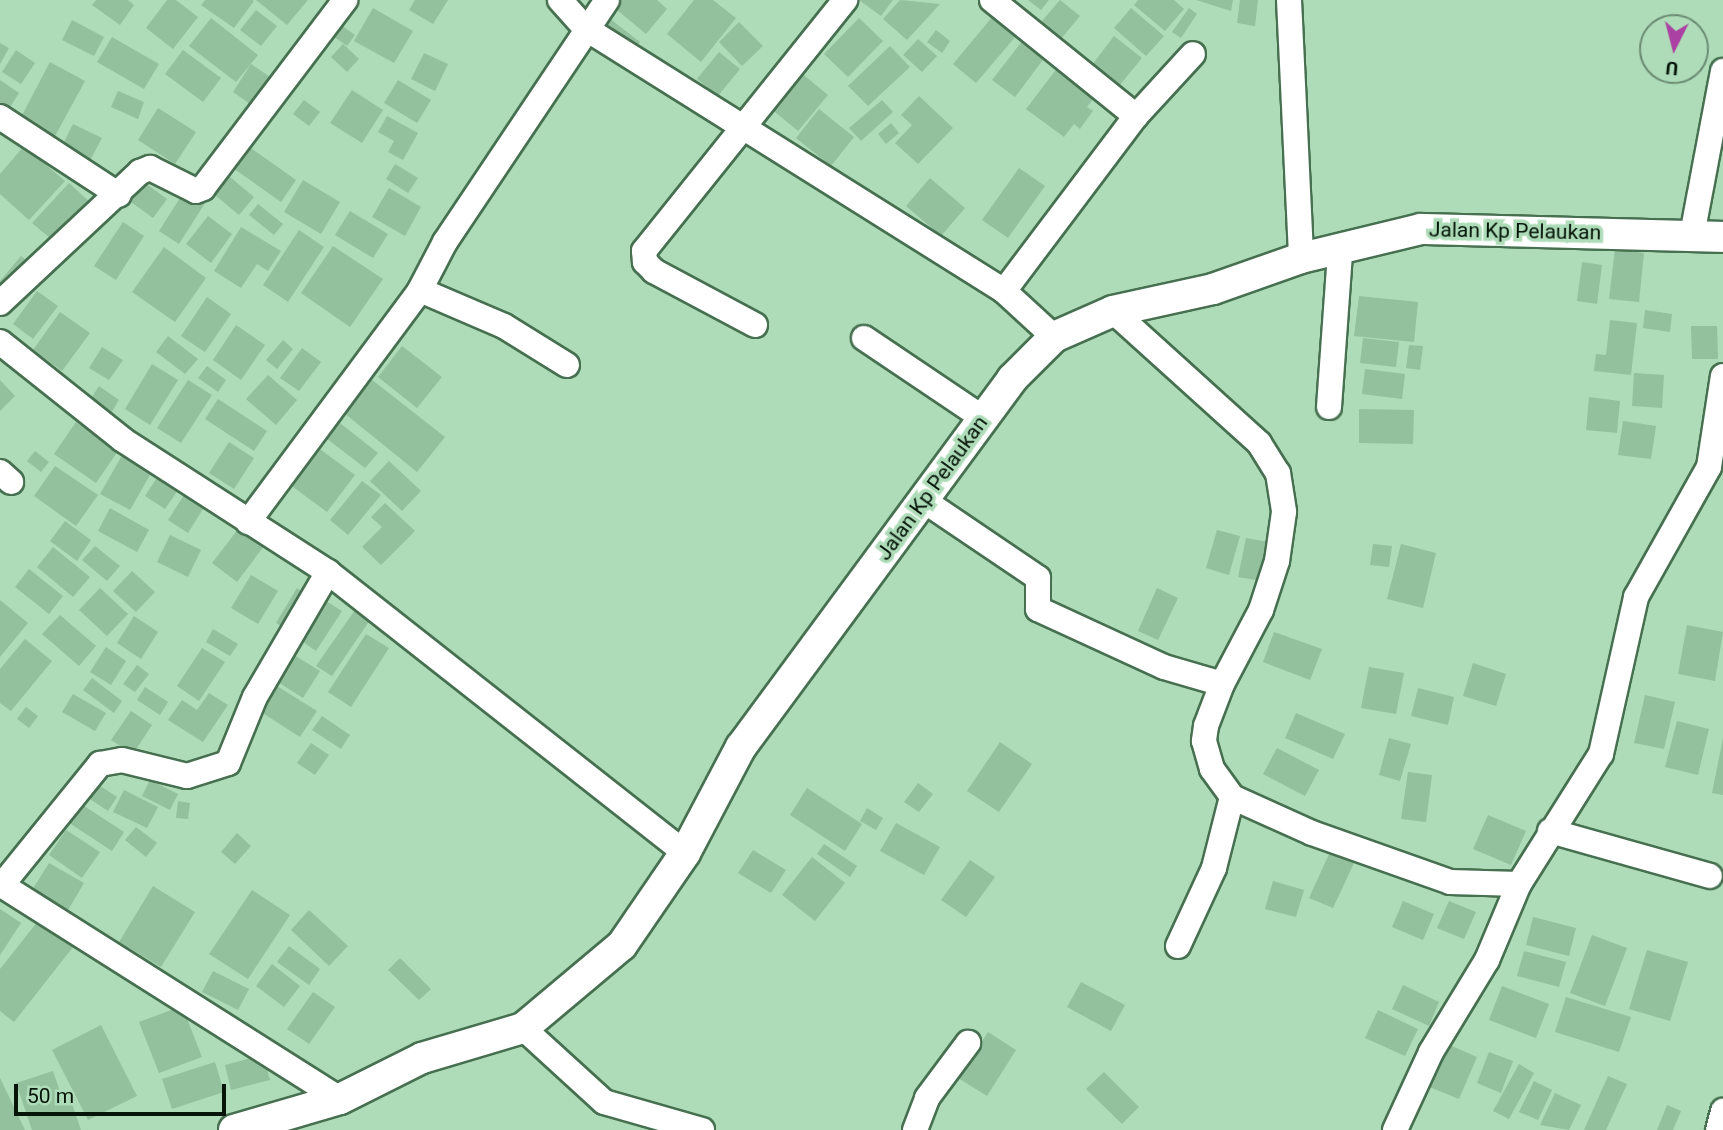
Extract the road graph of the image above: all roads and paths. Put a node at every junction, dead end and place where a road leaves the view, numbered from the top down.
1 (345, 0) edge
2 (560, 0) edge
3 (607, 0) edge
4 (845, 0) edge
5 (992, 0) edge
6 (1289, 0) edge
7 (585, 28) junction
8 (1193, 54) dead end
9 (1723, 71) edge
10 (1136, 116) junction
11 (0, 117) edge
12 (743, 125) junction
13 (119, 195) junction
14 (1692, 236) junction
15 (1723, 237) edge
16 (1340, 252) junction
17 (1301, 258) junction
18 (420, 290) junction
19 (1004, 291) junction
20 (0, 303) edge
21 (1114, 311) junction
22 (755, 325) dead end
23 (1054, 337) junction
24 (864, 338) dead end
25 (0, 342) edge
26 (567, 365) dead end
27 (1723, 376) edge
28 (1329, 407) dead end
29 (984, 418) junction
30 (923, 500) junction
31 (248, 522) junction
32 (328, 572) junction
33 (1222, 684) junction
34 (1233, 797) junction
35 (1550, 831) junction
36 (685, 853) junction
37 (1710, 876) dead end
38 (1, 884) edge
39 (1519, 884) junction
40 (1178, 946) dead end
41 (523, 1028) junction
42 (968, 1043) dead end
43 (340, 1099) junction
44 (1723, 1111) edge
45 (234, 1130) edge
46 (702, 1130) edge
47 (915, 1130) edge
48 (1395, 1130) edge
49 (1718, 1130) edge

1 - 13 street
2 - 7 street
3 - 7 street
4 - 12 street
5 - 10 street
6 - 17 street
7 - 12 street
7 - 18 street
8 - 10 street
9 - 14 street
10 - 19 street
11 - 13 street
12 - 19 street
12 - 22 street
13 - 20 street
14 - 15 street, Jalan Kp Pelaukan
14 - 16 street, Jalan Kp Pelaukan
16 - 17 street, Jalan Kp Pelaukan
16 - 28 street
17 - 21 street, Jalan Kp Pelaukan
18 - 26 street
18 - 31 street
19 - 23 street
21 - 23 street, Jalan Kp Pelaukan
21 - 33 street
23 - 29 street, Jalan Kp Pelaukan
24 - 29 street
25 - 31 street
27 - 35 street
29 - 30 street, Jalan Kp Pelaukan
30 - 33 street
30 - 36 street, Jalan Kp Pelaukan
31 - 32 street
32 - 36 street
32 - 38 street
33 - 34 street
34 - 39 street
34 - 40 street
35 - 37 street
35 - 39 street
36 - 41 street, Jalan Kp Pelaukan
38 - 43 street
39 - 48 street
41 - 43 street, Jalan Kp Pelaukan
41 - 46 street
42 - 47 street
43 - 45 street, Jalan Kp Pelaukan
44 - 49 street

